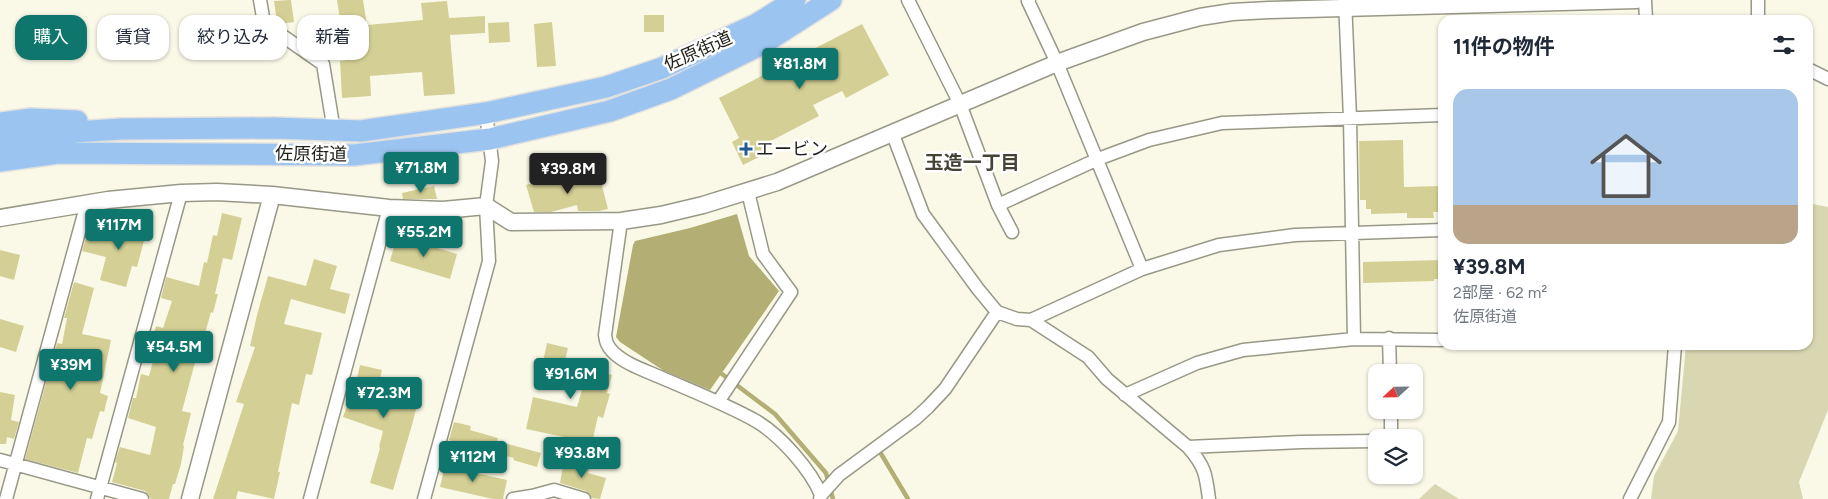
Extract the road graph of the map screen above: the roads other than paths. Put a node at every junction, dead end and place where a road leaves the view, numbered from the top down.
1 (260, 0) edge
2 (795, 0) edge
3 (832, 0) edge
4 (908, 0) edge
5 (1029, 0) edge
6 (1637, 0) edge
7 (1645, 0) edge
8 (1758, 0) edge
9 (1345, 4) edge
10 (1646, 15) edge
11 (1758, 15) edge
12 (1057, 62) junction
13 (1813, 72) edge
14 (1828, 79) edge
15 (960, 104) junction
16 (486, 113) junction
17 (1438, 115) edge
18 (1350, 118) junction
19 (0, 122) edge
20 (121, 129) junction
21 (334, 131) junction
22 (892, 132) junction
23 (490, 139) junction
24 (0, 141) edge
25 (109, 153) junction
26 (1098, 159) junction
27 (0, 161) edge
28 (0, 175) edge
29 (748, 192) junction
30 (181, 193) junction
31 (272, 194) junction
32 (87, 203) junction
33 (998, 205) junction
34 (486, 206) junction
35 (389, 208) junction
36 (0, 218) edge
37 (621, 220) junction
38 (1438, 230) edge
39 (1012, 232) dead end
40 (1352, 232) junction
41 (1142, 269) junction
42 (997, 312) junction
43 (1031, 320) junction
44 (1354, 338) junction
45 (1389, 338) junction
46 (1438, 340) edge
47 (1676, 350) edge
48 (1390, 364) edge
49 (1125, 395) junction
50 (718, 402) junction
51 (1368, 441) edge
52 (1188, 447) junction
53 (0, 460) edge
54 (15, 464) junction
55 (98, 493) edge
56 (820, 497) edge
57 (6, 499) edge
58 (142, 499) edge
59 (190, 499) edge
60 (310, 499) edge
61 (424, 499) edge
62 (513, 499) edge
63 (584, 499) edge
64 (1209, 499) edge
65 (1630, 499) edge

1 - 21 street
2 - 16 highway, 佐原街道
3 - 23 highway, 佐原街道
4 - 15 street
5 - 12 street
6 - 9 street
7 - 10 street
8 - 11 street
9 - 12 street
9 - 18 street
12 - 15 street
12 - 26 street
13 - 14 street
15 - 22 street
15 - 33 street
16 - 21 highway, 佐原街道
16 - 23 street
17 - 18 street
18 - 26 street
18 - 40 street
19 - 20 highway
20 - 21 highway, 佐原街道
20 - 24 highway, 佐原街道
22 - 29 street
22 - 42 street
23 - 25 highway, 佐原街道
23 - 34 street
25 - 27 highway, 佐原街道
25 - 28 highway
26 - 33 street
26 - 41 street
29 - 37 street
29 - 50 street
30 - 31 street
30 - 32 street
30 - 55 street
31 - 35 street
31 - 59 street
32 - 36 street
32 - 54 street
33 - 39 street
34 - 35 street
34 - 37 street
34 - 61 street
35 - 60 street
37 - 50 street
38 - 40 street
40 - 41 street
40 - 44 street
41 - 43 street
42 - 43 street
42 - 56 street
43 - 49 street
44 - 45 street
44 - 49 street
45 - 46 street
45 - 48 street
47 - 65 street
49 - 52 street
50 - 56 street
51 - 52 street
52 - 64 street
53 - 54 street
54 - 55 street
54 - 57 street
55 - 58 street
62 - 63 street

